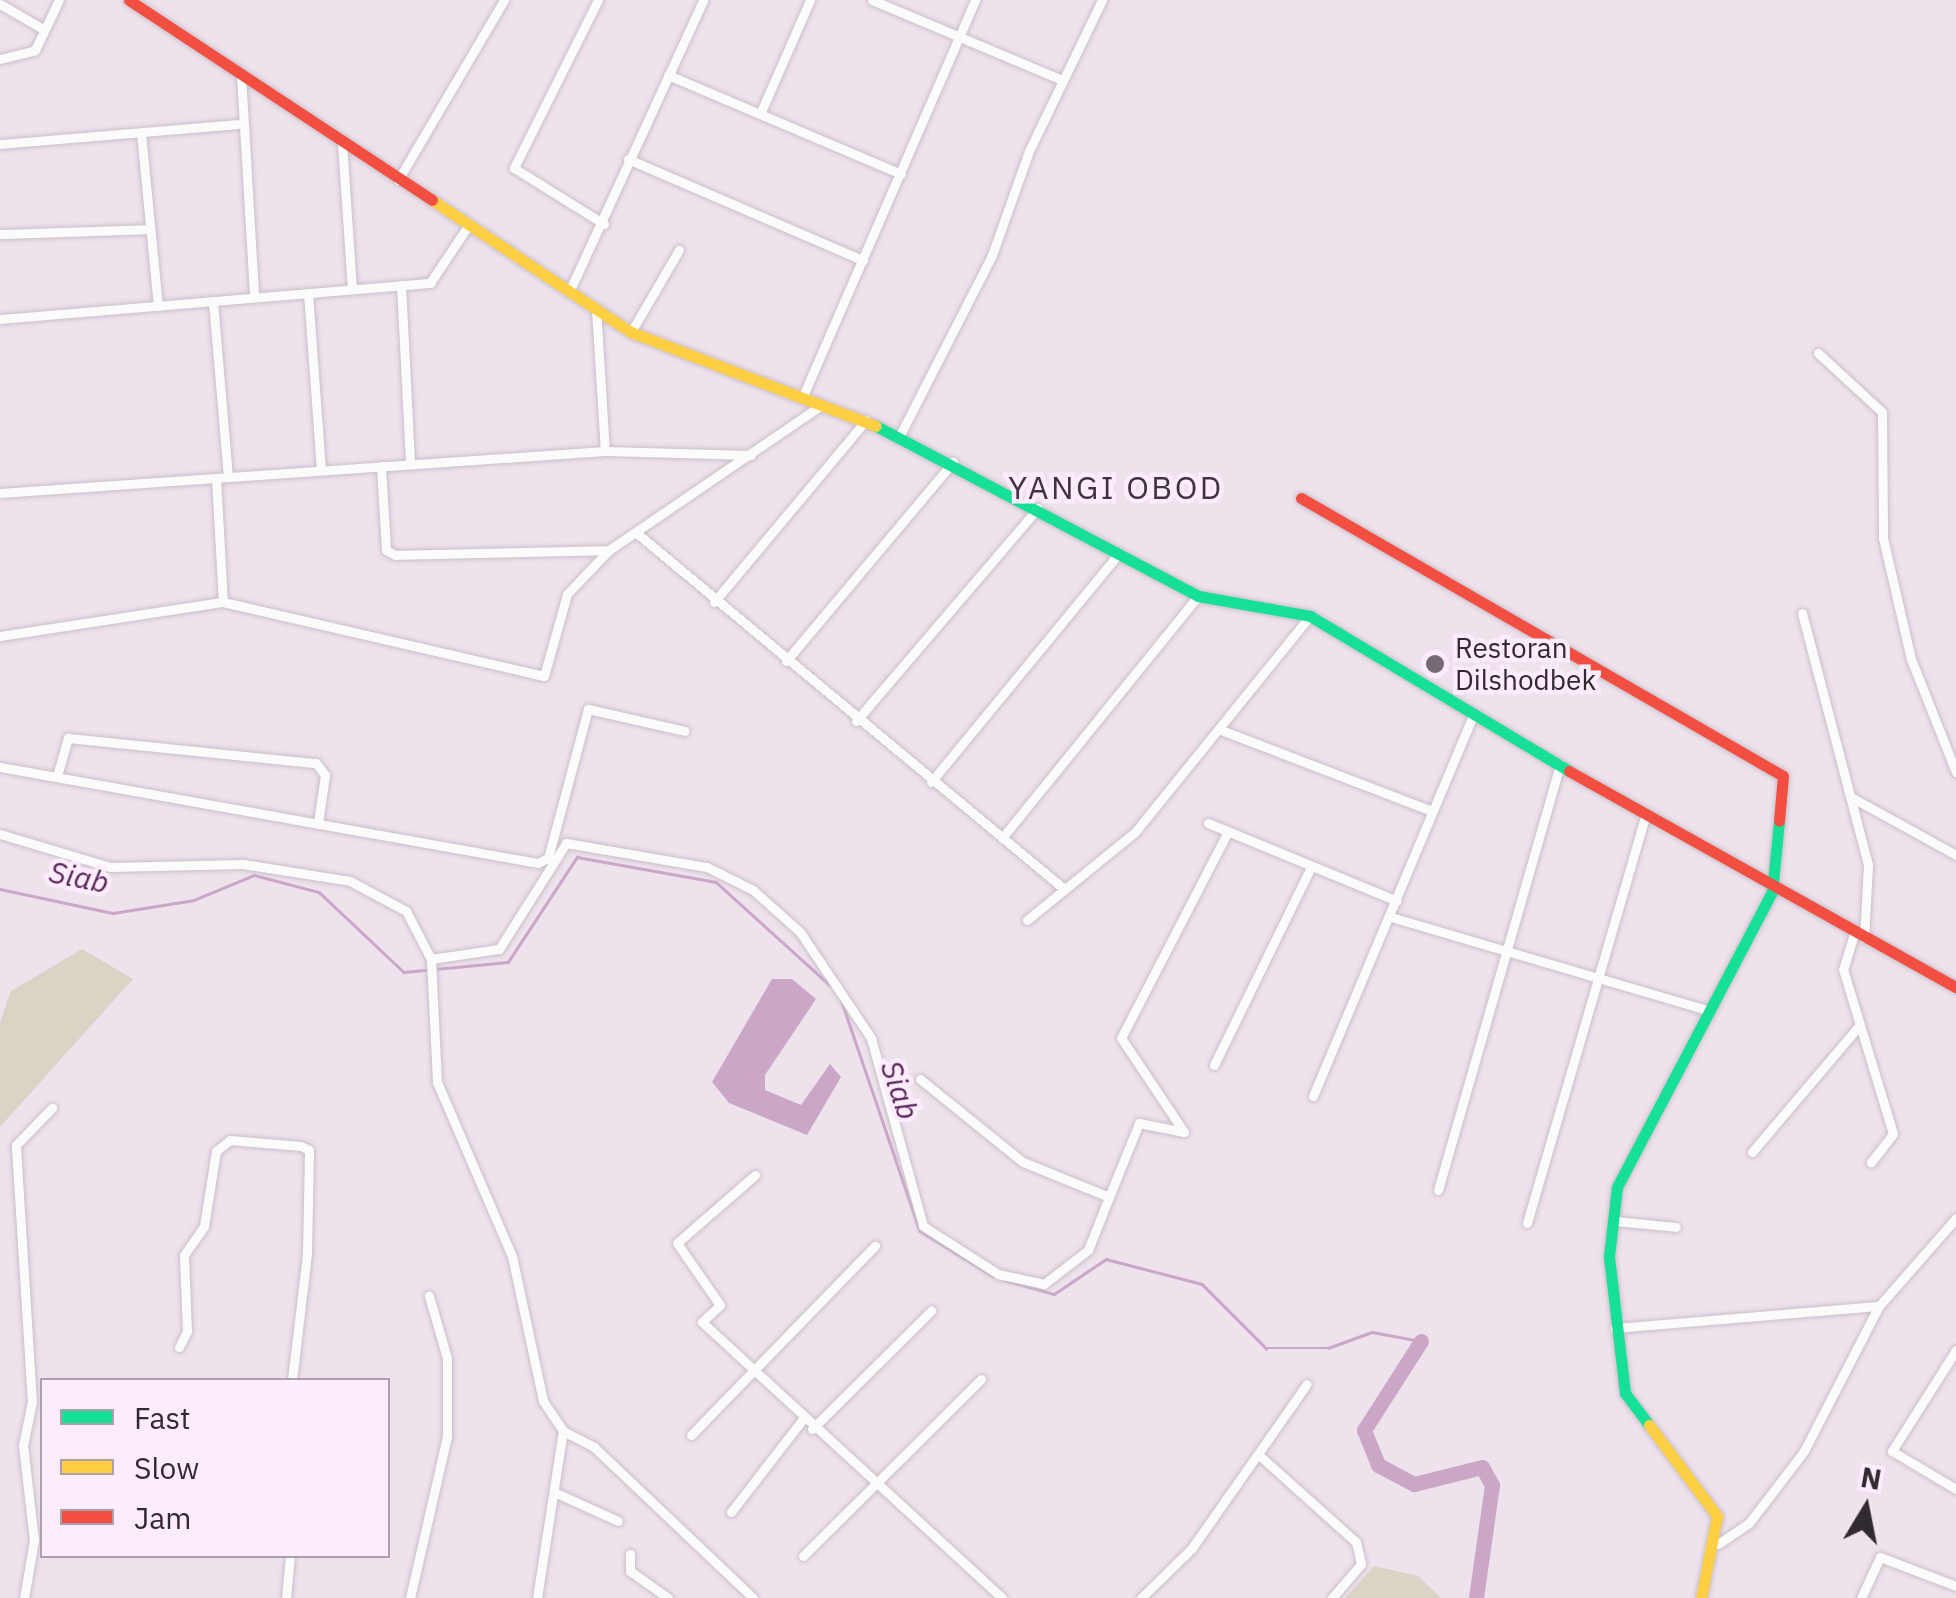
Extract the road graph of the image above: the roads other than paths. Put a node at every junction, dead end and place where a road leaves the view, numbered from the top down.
1 (58, 0) edge
2 (129, 0) edge
3 (504, 0) edge
4 (598, 0) edge
5 (704, 0) edge
6 (810, 0) edge
7 (975, 0) edge
8 (1102, 0) edge
9 (875, 1) edge
10 (0, 4) edge
11 (44, 29) junction
12 (960, 36) junction
13 (0, 58) edge
14 (241, 75) junction
15 (668, 75) junction
16 (1062, 80) junction
17 (760, 114) junction
18 (237, 124) junction
19 (140, 133) junction
20 (342, 142) junction
21 (0, 144) edge
22 (628, 159) junction
23 (902, 174) junction
24 (398, 180) junction
25 (604, 224) junction
26 (468, 226) junction
27 (149, 229) junction
28 (0, 234) edge
29 (679, 250) dead end
30 (863, 260) junction
31 (401, 285) junction
32 (352, 288) junction
33 (308, 292) junction
34 (570, 292) junction
35 (254, 297) junction
36 (213, 302) junction
37 (158, 306) junction
38 (596, 310) junction
39 (0, 319) edge
40 (631, 332) junction
41 (1818, 353) dead end
42 (803, 396) junction
43 (819, 407) junction
44 (866, 420) junction
45 (900, 435) junction
46 (604, 451) junction
47 (751, 455) junction
48 (410, 462) junction
49 (954, 462) junction
50 (381, 466) junction
51 (321, 468) junction
52 (228, 476) junction
53 (216, 478) junction
54 (0, 493) edge
55 (1301, 498) dead end
56 (1038, 508) junction
57 (639, 536) junction
58 (609, 550) junction
59 (1119, 553) junction
60 (1198, 596) junction
61 (223, 602) junction
62 (714, 602) junction
63 (1802, 613) dead end
64 (1310, 616) junction
65 (0, 636) edge
66 (786, 661) junction
67 (1474, 713) junction
68 (856, 721) junction
69 (1221, 730) junction
70 (685, 731) dead end
71 (1560, 764) junction
72 (0, 767) edge
73 (1956, 772) edge
74 (57, 776) junction
75 (931, 782) junction
76 (1851, 797) junction
77 (1432, 811) junction
78 (1645, 818) junction
79 (318, 823) junction
80 (1208, 823) dead end
81 (1228, 832) junction
82 (0, 834) edge
83 (1002, 838) junction
84 (556, 845) junction
85 (1956, 856) edge
86 (1311, 867) junction
87 (1063, 888) junction
88 (1772, 892) junction
89 (1398, 901) junction
90 (1391, 917) junction
91 (1027, 920) dead end
92 (1859, 936) junction
93 (1509, 957) junction
94 (431, 958) junction
95 (1597, 982) junction
96 (1956, 987) edge
97 (1703, 1009) junction
98 (1860, 1026) junction
99 (1214, 1065) dead end
100 (920, 1079) dead end
101 (1313, 1096) dead end
102 (52, 1108) dead end
103 (1752, 1152) dead end
104 (1871, 1162) dead end
105 (755, 1175) dead end
106 (1438, 1190) dead end
107 (1109, 1197) junction
108 (1956, 1218) edge
109 (1615, 1221) junction
110 (1527, 1223) dead end
111 (1676, 1226) dead end
112 (1946, 1234) junction
113 (1956, 1244) edge
114 (875, 1246) dead end
115 (430, 1296) dead end
116 (1879, 1306) junction
117 (930, 1312) dead end
118 (1614, 1328) junction
119 (179, 1346) dead end
120 (1956, 1350) edge
121 (750, 1373) junction
122 (292, 1378) edge
123 (981, 1380) dead end
124 (1307, 1384) dead end
125 (802, 1420) junction
126 (812, 1429) junction
127 (563, 1431) junction
128 (691, 1435) dead end
129 (1260, 1456) junction
130 (873, 1483) junction
131 (1956, 1489) edge
132 (554, 1492) junction
133 (731, 1512) dead end
134 (618, 1521) dead end
135 (1718, 1544) junction
136 (630, 1554) dead end
137 (804, 1556) dead end
138 (290, 1558) edge
139 (1956, 1587) edge
140 (24, 1598) edge
141 (286, 1598) edge
142 (410, 1598) edge
143 (537, 1598) edge
144 (668, 1598) edge
145 (753, 1598) edge
146 (1002, 1598) edge
147 (1141, 1598) edge
148 (1332, 1598) edge
149 (1701, 1598) edge
150 (1861, 1598) edge
151 (1952, 1598) edge

1 - 11 street
2 - 14 street
3 - 24 street
4 - 25 street
5 - 15 street
6 - 17 street
7 - 12 street
8 - 16 street
9 - 12 street
10 - 11 street
11 - 13 street
12 - 16 street
12 - 23 street
14 - 18 street
14 - 20 street
15 - 17 street
15 - 22 street
16 - 45 street
17 - 23 street
18 - 19 street
18 - 35 street
19 - 21 street
19 - 27 street
20 - 24 street
20 - 32 street
22 - 25 street
22 - 30 street
23 - 30 street
24 - 26 street
25 - 34 street
26 - 31 street
26 - 34 street
27 - 28 street
27 - 37 street
29 - 40 street
30 - 42 street
31 - 32 street
31 - 48 street
32 - 33 street
33 - 35 street
33 - 51 street
34 - 38 street
35 - 36 street
36 - 37 street
36 - 52 street
37 - 39 street
38 - 40 street
38 - 46 street
40 - 42 street
41 - 73 street
42 - 43 street
43 - 44 street
43 - 47 street
44 - 45 street
44 - 62 street
45 - 49 street
46 - 47 street
46 - 48 street
47 - 57 street
48 - 50 street
49 - 56 street
49 - 66 street
50 - 51 street
50 - 58 street
51 - 52 street
52 - 53 street
53 - 54 street
53 - 61 street
55 - 88 street
56 - 59 street
56 - 68 street
57 - 58 street
57 - 62 street
58 - 61 street
59 - 60 street
59 - 75 street
60 - 64 street
60 - 83 street
61 - 65 street
62 - 66 street
63 - 76 street
64 - 67 street
64 - 69 street
66 - 68 street
67 - 71 street
67 - 77 street
68 - 75 street
69 - 77 street
69 - 87 street
70 - 84 street
71 - 78 street
71 - 93 street
72 - 74 street
74 - 79 street
74 - 79 street
75 - 83 street
76 - 85 street
76 - 92 street
77 - 89 street
78 - 88 street
78 - 95 street
79 - 84 street
80 - 81 street
81 - 86 street
81 - 107 street
82 - 94 street
83 - 87 street
84 - 94 street
84 - 107 street
86 - 89 street
86 - 99 street
87 - 91 street
88 - 92 street
88 - 97 street
89 - 90 street
90 - 93 street
90 - 101 street
92 - 96 street
92 - 98 street
93 - 95 street
93 - 106 street
94 - 127 street
95 - 97 street
95 - 110 street
97 - 109 street
98 - 103 street
98 - 104 street
100 - 107 street
102 - 140 street
105 - 121 street
108 - 112 street
109 - 111 street
109 - 118 street
112 - 113 street
112 - 116 street
114 - 121 street
115 - 142 street
116 - 118 street
116 - 135 street
117 - 126 street
118 - 135 street
119 - 122 street
120 - 131 street
121 - 125 street
121 - 128 street
123 - 130 street
124 - 129 street
125 - 126 street
125 - 133 street
126 - 130 street
127 - 132 street
127 - 145 street
129 - 147 street
129 - 148 street
130 - 137 street
130 - 146 street
132 - 134 street
132 - 143 street
135 - 149 street
136 - 144 street
138 - 141 street
139 - 150 street
139 - 151 street

